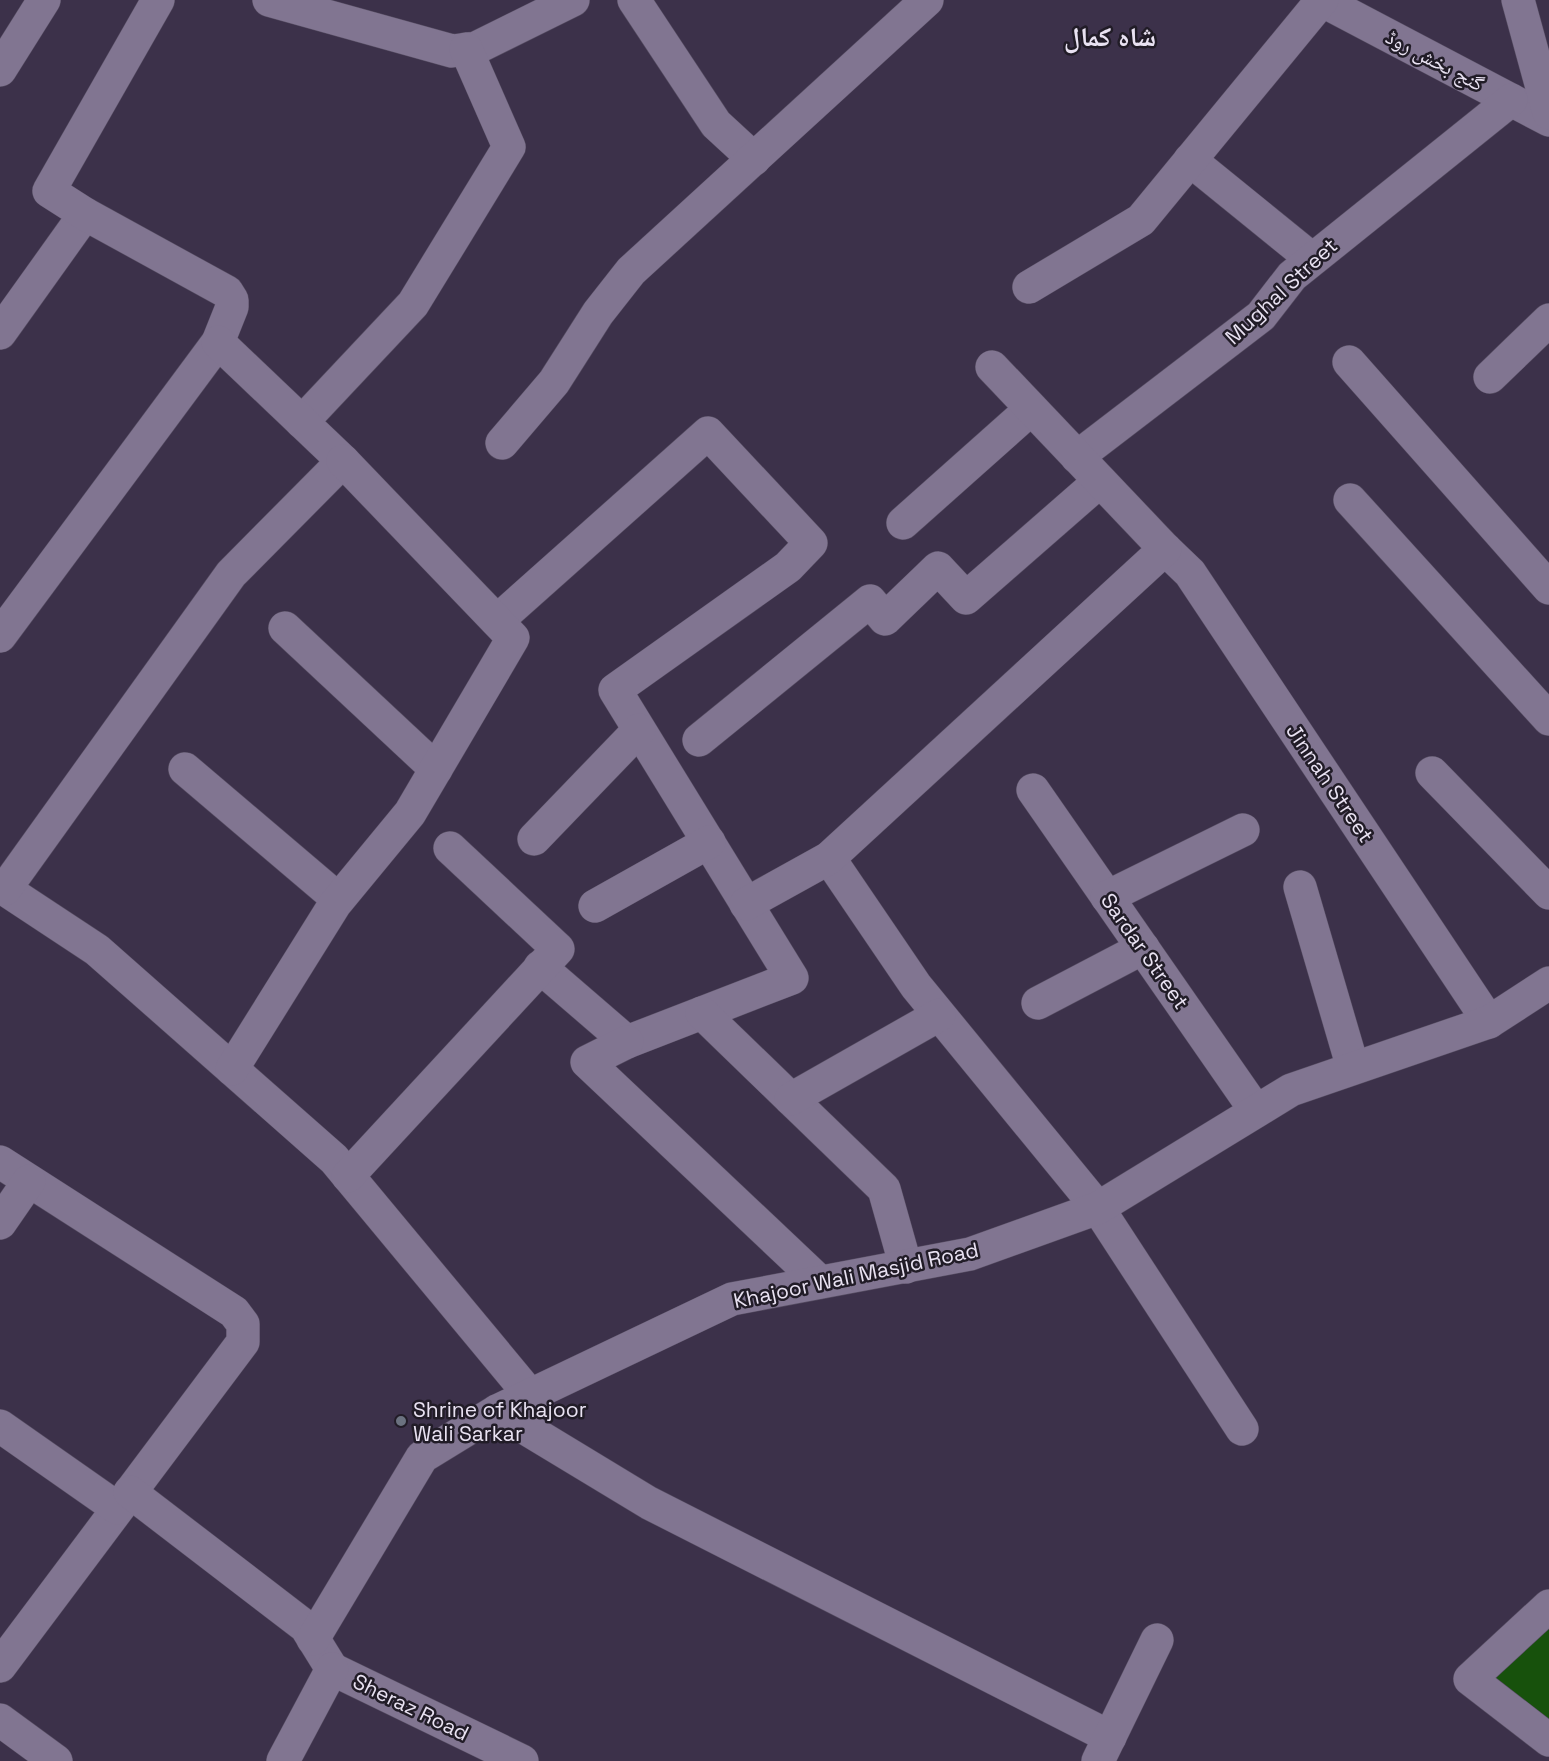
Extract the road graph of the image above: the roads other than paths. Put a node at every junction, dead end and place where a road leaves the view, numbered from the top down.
1 (44, 0) edge
2 (158, 0) edge
3 (269, 0) edge
4 (573, 0) edge
5 (634, 0) edge
6 (927, 0) edge
7 (1321, 0) edge
8 (1518, 0) edge
9 (1539, 36) edge
10 (466, 49) junction
11 (0, 70) edge
12 (1511, 100) junction
13 (1549, 113) edge
14 (1549, 120) edge
15 (754, 159) junction
16 (1190, 160) junction
17 (85, 214) junction
18 (1312, 259) junction
19 (1029, 287) dead end
20 (1549, 320) edge
21 (0, 333) edge
22 (218, 342) junction
23 (1349, 362) dead end
24 (992, 367) dead end
25 (1490, 377) dead end
26 (1031, 409) junction
27 (302, 422) junction
28 (502, 443) dead end
29 (1077, 457) junction
30 (343, 461) junction
31 (1100, 481) junction
32 (1350, 500) dead end
33 (903, 523) dead end
34 (1165, 549) junction
35 (1549, 588) edge
36 (497, 621) junction
37 (285, 628) dead end
38 (0, 636) edge
39 (1549, 719) edge
40 (639, 730) junction
41 (699, 740) dead end
42 (185, 769) dead end
43 (436, 769) junction
44 (1432, 773) dead end
45 (1033, 790) dead end
46 (1243, 830) dead end
47 (534, 839) dead end
48 (709, 842) junction
49 (450, 848) dead end
50 (829, 858) junction
51 (1300, 887) dead end
52 (2, 888) edge
53 (1549, 893) edge
54 (1107, 897) junction
55 (338, 900) junction
56 (746, 904) junction
57 (594, 906) dead end
58 (1143, 948) junction
59 (540, 967) junction
60 (1549, 983) edge
61 (1038, 1003) dead end
62 (702, 1013) junction
63 (939, 1015) junction
64 (1489, 1022) junction
65 (627, 1042) junction
66 (1353, 1068) junction
67 (232, 1069) junction
68 (791, 1099) junction
69 (1256, 1111) junction
70 (0, 1162) edge
71 (348, 1176) junction
72 (30, 1181) junction
73 (1098, 1208) junction
74 (0, 1223) edge
75 (906, 1267) junction
76 (820, 1282) junction
77 (530, 1395) junction
78 (496, 1411) junction
79 (0, 1426) edge
80 (1242, 1430) dead end
81 (124, 1500) junction
82 (1549, 1606) edge
83 (313, 1639) junction
84 (1157, 1640) dead end
85 (0, 1666) edge
86 (332, 1669) junction
87 (0, 1720) edge
88 (1549, 1740) edge
89 (1104, 1749) edge
90 (56, 1761) edge
91 (283, 1761) edge
92 (522, 1761) edge

1 - 11 street
2 - 17 street
3 - 10 street
4 - 10 street
5 - 15 street
6 - 15 street
7 - 12 street, گنج بخش روڈ
7 - 16 street
8 - 9 street
9 - 13 street
10 - 27 street
12 - 14 street, گنج بخش روڈ
12 - 18 street, Mughal Street
15 - 28 street
16 - 18 street
16 - 19 street
17 - 21 street
17 - 22 street
18 - 29 street, Mughal Street
20 - 25 street
22 - 27 street
22 - 38 street
23 - 35 street
24 - 26 street, Jinnah Street
26 - 29 street, Jinnah Street
26 - 33 street
27 - 30 street
29 - 31 street, Jinnah Street
30 - 36 street
30 - 52 street
31 - 34 street, Jinnah Street
31 - 41 street
32 - 39 street
34 - 50 street
34 - 64 street, Jinnah Street
36 - 40 street
36 - 43 street
37 - 43 street
40 - 47 street
40 - 48 street
42 - 55 street
43 - 55 street
44 - 53 street
45 - 54 street, Sardar Street
46 - 54 street
48 - 56 street
48 - 57 street
49 - 59 street
50 - 56 street
50 - 63 street
51 - 66 street
52 - 67 street
54 - 58 street, Sardar Street
55 - 67 street
56 - 62 street
58 - 61 street
58 - 69 street, Sardar Street
59 - 65 street
59 - 71 street
60 - 64 street, Khajoor Wali Masjid Road
62 - 65 street
62 - 68 street
63 - 68 street
63 - 73 street
64 - 66 street, Khajoor Wali Masjid Road
65 - 76 street
66 - 69 street, Khajoor Wali Masjid Road
67 - 71 street
68 - 75 street
69 - 73 street, Khajoor Wali Masjid Road
70 - 72 street
71 - 77 street
72 - 74 street
72 - 81 street
73 - 75 street, Khajoor Wali Masjid Road
73 - 80 street
75 - 76 street, Khajoor Wali Masjid Road
76 - 77 street, Khajoor Wali Masjid Road
77 - 78 street, Khajoor Wali Masjid Road
78 - 83 street, Khajoor Wali Masjid Road
78 - 89 street
79 - 81 street
81 - 83 street
81 - 85 street
82 - 88 street
83 - 86 street
84 - 89 street
86 - 91 street
86 - 92 street, Sheraz Road
87 - 90 street

